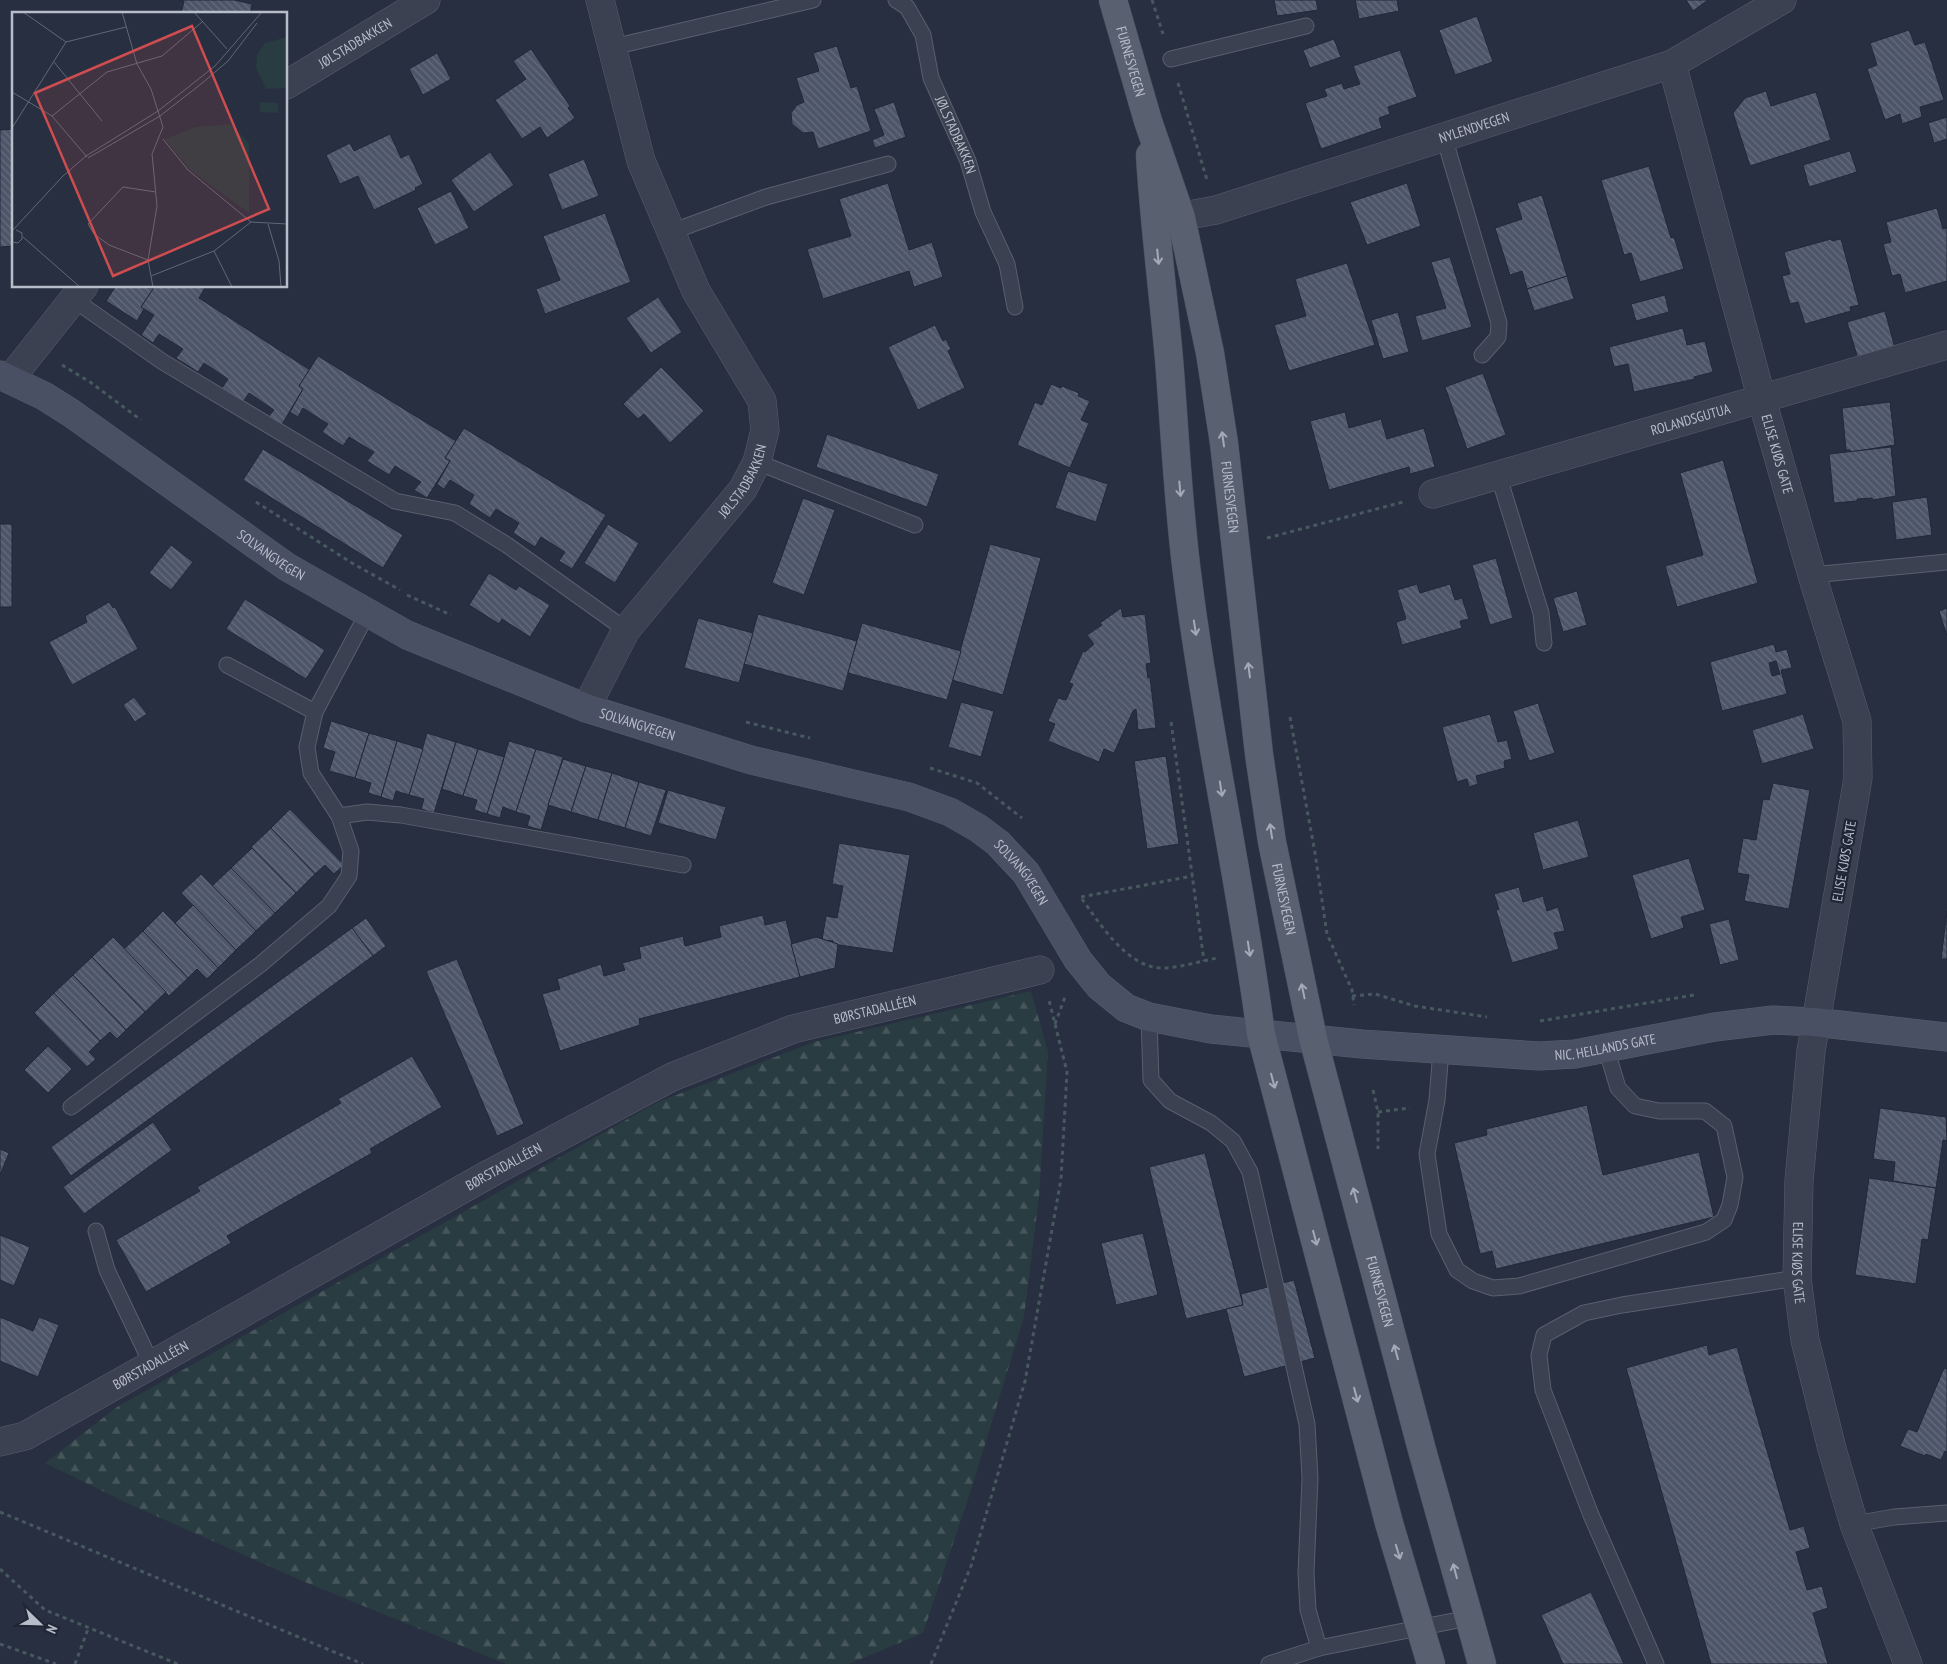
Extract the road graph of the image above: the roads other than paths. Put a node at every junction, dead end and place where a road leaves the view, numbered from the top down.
1 (426, 0) edge
2 (600, 0) edge
3 (813, 0) edge
4 (896, 0) edge
5 (1113, 0) edge
6 (1782, 0) edge
7 (1306, 26) dead end
8 (613, 47) junction
9 (1171, 59) road end
10 (1672, 64) junction
11 (288, 84) edge
12 (1148, 121) junction
13 (1444, 137) junction
14 (888, 164) dead end
15 (1181, 217) junction
16 (1154, 222) junction
17 (671, 232) junction
18 (78, 293) edge
19 (1015, 307) dead end
20 (1947, 345) edge
21 (1482, 355) dead end
22 (5, 377) edge
23 (1762, 400) junction
24 (757, 462) junction
25 (1498, 474) junction
26 (1433, 494) road end
27 (914, 525) dead end
28 (1947, 562) edge
29 (1812, 575) junction
30 (367, 614) junction
31 (626, 630) junction
32 (1544, 643) dead end
33 (227, 665) dead end
34 (586, 708) junction
35 (315, 712) junction
36 (339, 816) junction
37 (683, 865) dead end
38 (1044, 982) road end
39 (1149, 1017) junction
40 (1814, 1022) junction
41 (1261, 1034) junction
42 (1947, 1037) edge
43 (1313, 1038) junction
44 (1606, 1048) junction
45 (1441, 1050) junction
46 (71, 1107) dead end
47 (96, 1231) dead end
48 (1797, 1278) junction
49 (152, 1364) junction
50 (0, 1442) edge
51 (1947, 1513) edge
52 (1854, 1524) junction
53 (1468, 1618) junction
54 (1420, 1626) junction
55 (1319, 1648) junction
56 (1269, 1664) edge
57 (1432, 1664) edge
58 (1482, 1664) edge
59 (1656, 1664) edge
60 (1908, 1664) edge

1 - 11 street, JØLSTADBAKKEN
2 - 8 street, JØLSTADBAKKEN
3 - 8 lane
4 - 19 lane, JØLSTADBAKKEN
5 - 12 main road, FURNESVEGEN
6 - 10 street, NYLENDVEGEN
7 - 9 lane
8 - 17 street, JØLSTADBAKKEN
10 - 13 street, NYLENDVEGEN
10 - 23 street, ELISE KJØS GATE
12 - 15 main road, FURNESVEGEN
12 - 16 main road, FURNESVEGEN
13 - 15 street, NYLENDVEGEN
13 - 21 lane
14 - 17 lane
15 - 16 street, NYLENDVEGEN
43 -> 15 main road, FURNESVEGEN
16 -> 41 main road, FURNESVEGEN
17 - 24 street, JØLSTADBAKKEN
18 - 22 street
18 - 31 lane
20 - 23 street, ROLANDSGUTUA
22 - 30 main road, SOLVANGVEGEN
23 - 25 street, ROLANDSGUTUA
23 - 29 street, ELISE KJØS GATE
24 - 27 lane
24 - 31 street, JØLSTADBAKKEN
25 - 26 street, ROLANDSGUTUA
25 - 32 lane
28 - 29 lane
29 - 40 street, ELISE KJØS GATE
30 - 34 main road, SOLVANGVEGEN
30 - 35 lane
31 - 34 street, JØLSTADBAKKEN
33 - 35 lane
34 - 39 main road, SOLVANGVEGEN
35 - 36 lane
36 - 37 lane
36 - 46 lane
38 - 49 street, BØRSTADALLÉEN
39 - 41 main road, SOLVANGVEGEN
39 - 55 lane
40 - 42 main road, NIC. HELLANDS GATE
40 - 44 main road, NIC. HELLANDS GATE
40 - 48 street, ELISE KJØS GATE
41 - 43 main road, NIC. HELLANDS GATE
41 -> 54 main road, FURNESVEGEN
43 - 45 main road, NIC. HELLANDS GATE
53 -> 43 main road, FURNESVEGEN
44 - 45 main road, NIC. HELLANDS GATE
44 - 45 lane
47 - 49 lane
48 - 52 street, ELISE KJØS GATE
48 - 59 lane
49 - 50 street, BØRSTADALLÉEN
51 - 52 lane
52 - 60 street, ELISE KJØS GATE
53 - 54 lane
53 - 58 main road, FURNESVEGEN
54 - 55 lane
54 - 57 main road, FURNESVEGEN
55 - 56 lane

